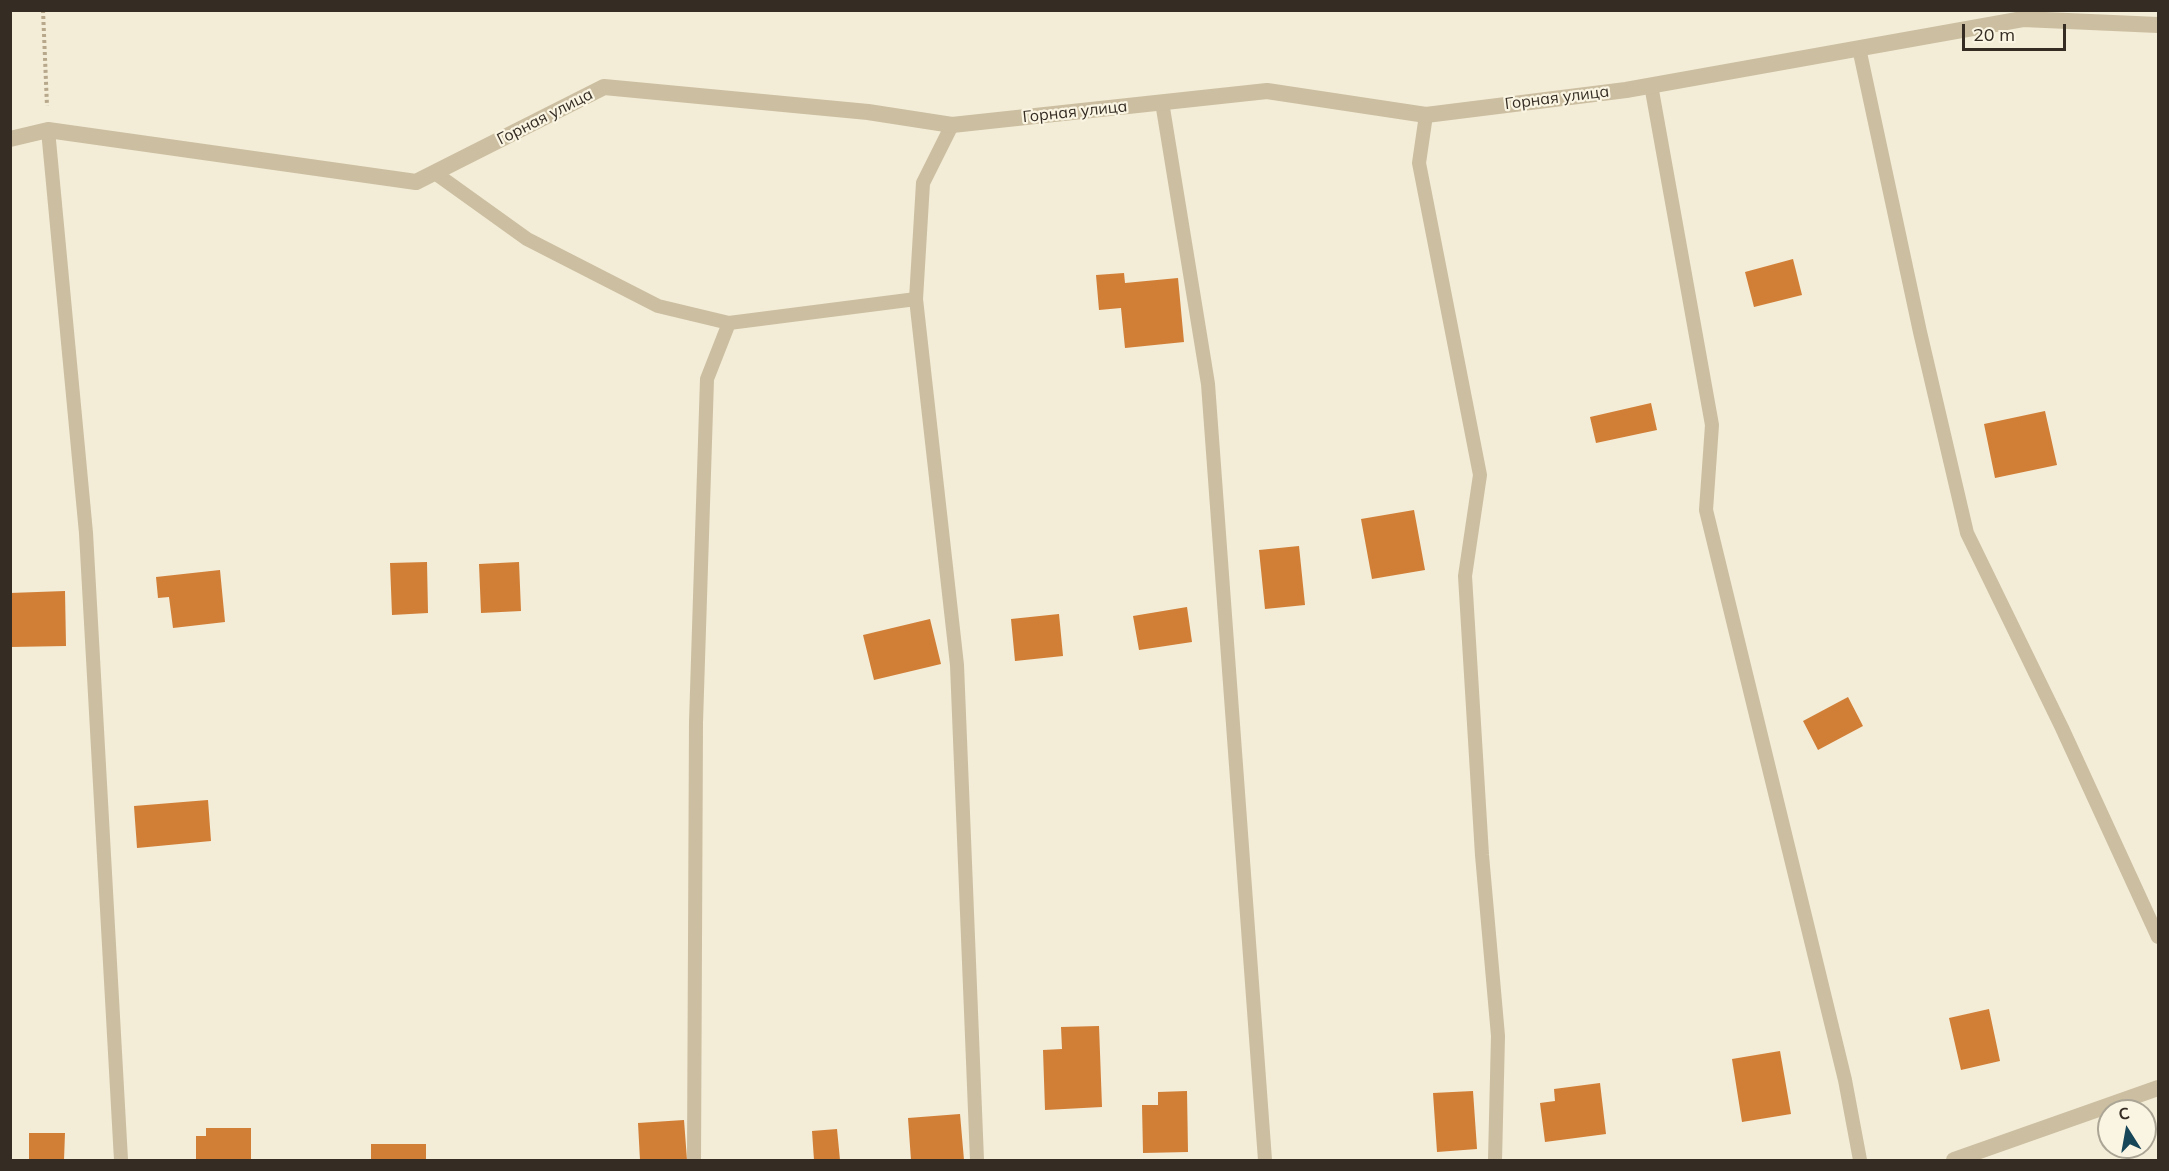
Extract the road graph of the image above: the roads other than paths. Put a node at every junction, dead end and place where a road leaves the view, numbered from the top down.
1 (2022, 15) edge
2 (2158, 25) edge
3 (1859, 48) junction
4 (1652, 85) junction
5 (1162, 102) junction
6 (1426, 115) junction
7 (952, 125) junction
8 (48, 130) junction
9 (10, 139) edge
10 (435, 173) junction
11 (916, 299) junction
12 (729, 323) junction
13 (2158, 937) edge
14 (2158, 1088) edge
15 (121, 1161) edge
16 (694, 1161) edge
17 (978, 1161) edge
18 (1266, 1161) edge
19 (1495, 1161) edge
20 (1860, 1161) edge
21 (1954, 1161) edge

1 - 2 street, Горная улица
1 - 3 street, Горная улица
3 - 4 street, Горная улица
3 - 13 lane
4 - 6 street, Горная улица
4 - 20 lane
5 - 6 street, Горная улица
5 - 7 street, Горная улица
5 - 18 lane
6 - 19 lane
7 - 10 street, Горная улица
7 - 11 lane
8 - 9 street, Горная улица
8 - 10 street, Горная улица
8 - 15 lane
10 - 12 lane
11 - 12 lane
11 - 17 lane
12 - 16 lane
14 - 21 street

